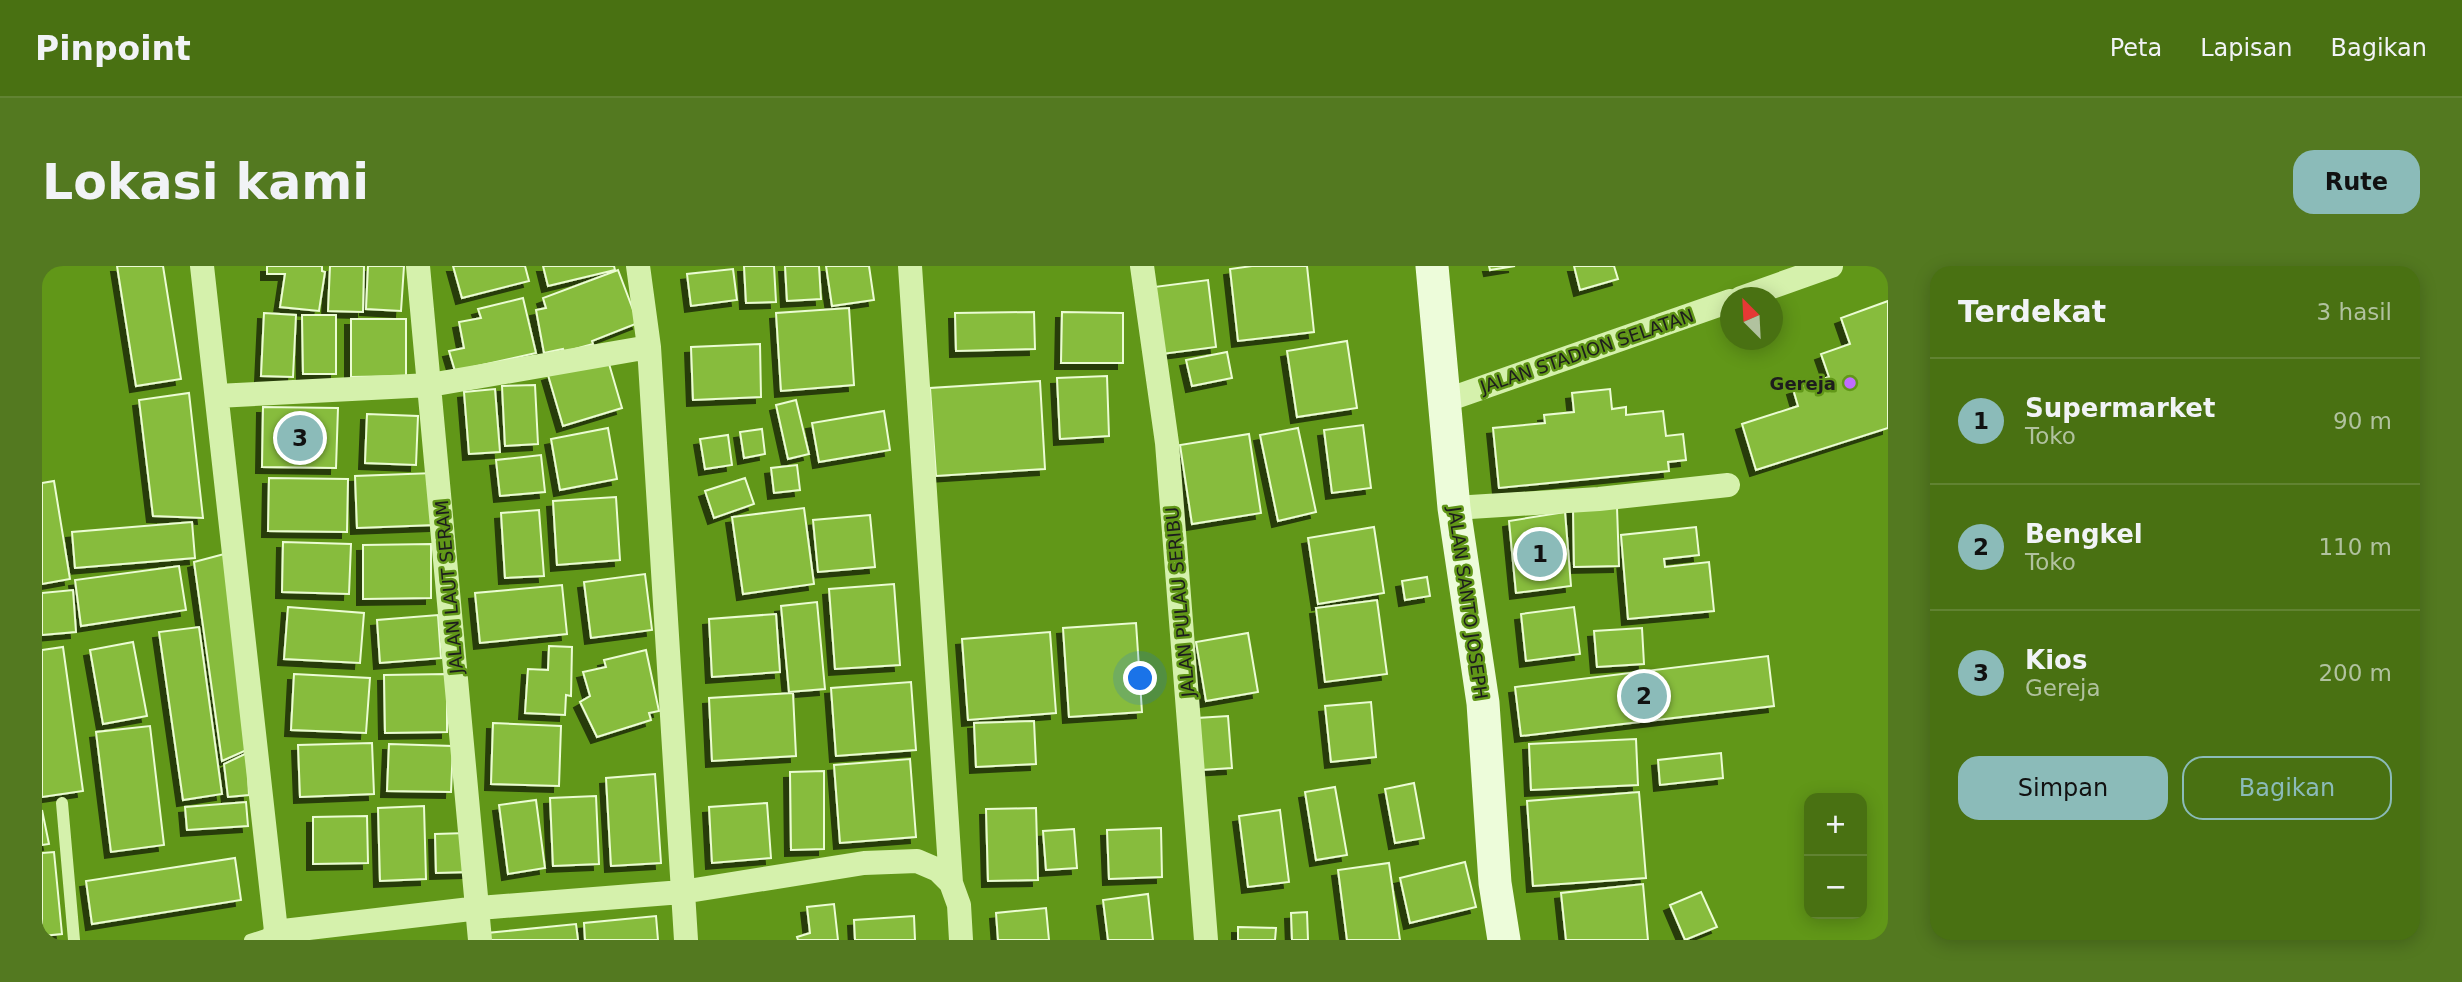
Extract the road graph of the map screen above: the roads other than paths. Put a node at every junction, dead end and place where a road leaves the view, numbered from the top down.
1 (202, 266) edge
2 (418, 266) edge
3 (638, 266) edge
4 (910, 266) edge
5 (1142, 266) edge
6 (1432, 266) edge
7 (1831, 266) edge
8 (1772, 287) edge
9 (1720, 305) edge
10 (649, 347) junction
11 (430, 384) junction
12 (217, 396) junction
13 (1444, 401) junction
14 (1728, 485) dead end
15 (1454, 508) junction
16 (62, 803) dead end
17 (950, 883) junction
18 (682, 892) junction
19 (479, 908) junction
20 (276, 936) edge
21 (74, 940) edge
22 (250, 940) edge
23 (480, 940) edge
24 (686, 940) edge
25 (961, 940) edge
26 (1206, 940) edge
27 (1504, 940) edge

1 - 12 street
2 - 11 street, JALAN LAUT SERAM
3 - 10 street
4 - 17 street
5 - 26 street, JALAN PULAU SERIBU
6 - 13 main road, JALAN SANTO JOSEPH
7 - 8 street
9 - 13 street, JALAN STADION SELATAN
10 - 11 street
10 - 18 street
11 - 12 street
11 - 19 street, JALAN LAUT SERAM
12 - 20 street
13 - 15 main road, JALAN SANTO JOSEPH
14 - 15 street
15 - 27 main road, JALAN SANTO JOSEPH
16 - 21 lane
17 - 18 street
17 - 25 street
18 - 19 street
18 - 24 street
19 - 20 street
19 - 23 street, JALAN LAUT SERAM
20 - 22 lane

